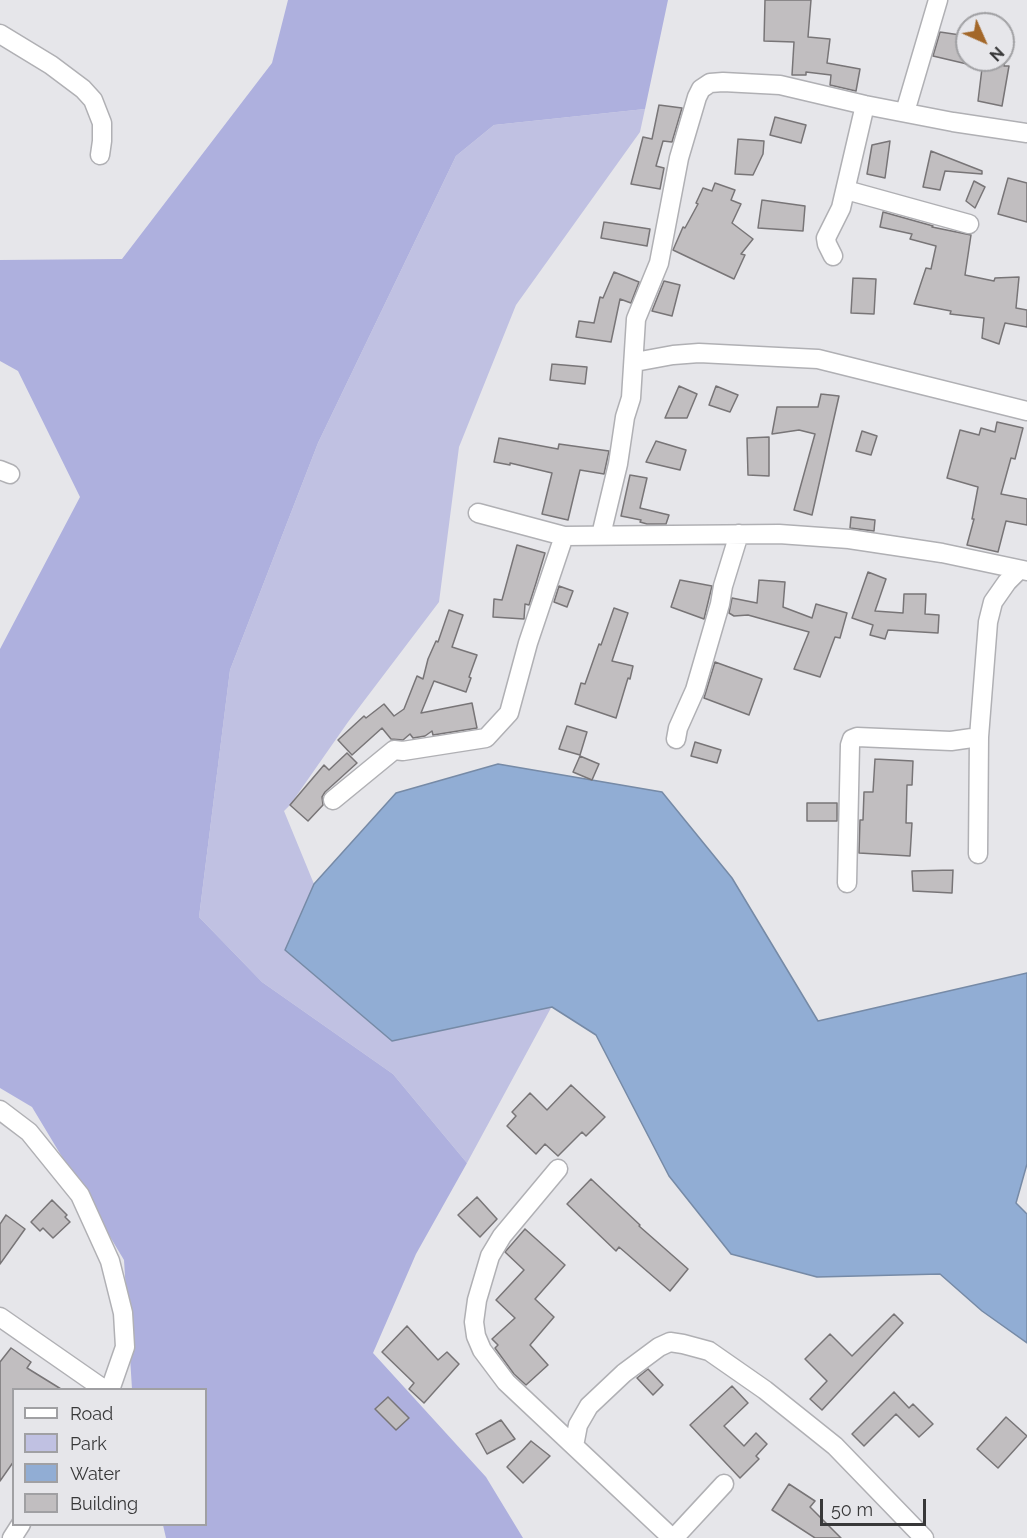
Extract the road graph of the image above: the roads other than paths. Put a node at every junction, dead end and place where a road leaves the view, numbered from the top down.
1 (938, 0) edge
2 (0, 34) edge
3 (865, 105) junction
4 (905, 112) junction
5 (1027, 133) edge
6 (100, 155) dead end
7 (846, 190) junction
8 (969, 224) dead end
9 (833, 256) dead end
10 (635, 362) junction
11 (1027, 411) edge
12 (478, 513) dead end
13 (740, 534) junction
14 (601, 535) junction
15 (564, 536) junction
16 (1023, 571) edge
17 (979, 736) junction
18 (676, 739) dead end
19 (333, 800) dead end
20 (978, 855) dead end
21 (847, 883) dead end
22 (0, 1110) edge
23 (558, 1169) dead end
24 (0, 1317) edge
25 (104, 1388) edge
26 (110, 1388) edge
27 (574, 1446) junction
28 (724, 1484) dead end
29 (673, 1538) edge
30 (924, 1538) edge

1 - 4 street
2 - 6 street
3 - 4 street
3 - 7 street
3 - 10 street
4 - 5 street
7 - 8 street
7 - 9 street
10 - 11 street
10 - 14 street
12 - 15 street
13 - 14 street
13 - 16 street
13 - 18 street
14 - 15 street
15 - 19 street
16 - 17 street
17 - 20 street
17 - 21 street
22 - 26 street
23 - 27 street
24 - 25 street
27 - 29 street
27 - 30 street
28 - 29 street

